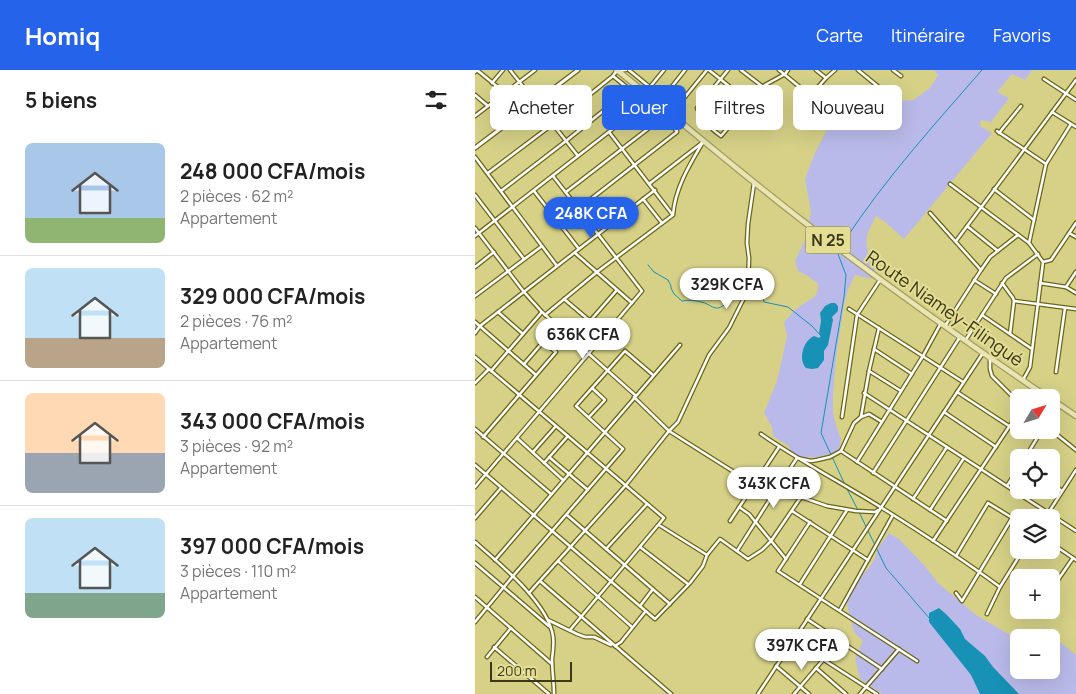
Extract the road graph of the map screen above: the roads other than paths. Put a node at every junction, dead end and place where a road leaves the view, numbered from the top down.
1 (503, 70) edge
2 (510, 70) edge
3 (535, 70) edge
4 (578, 70) edge
5 (617, 70) edge
6 (628, 70) edge
7 (664, 70) edge
8 (685, 70) edge
9 (708, 70) edge
10 (728, 70) edge
11 (741, 70) edge
12 (779, 70) edge
13 (788, 70) edge
14 (816, 70) edge
15 (835, 70) edge
16 (858, 70) edge
17 (893, 70) edge
18 (475, 72) edge
19 (785, 74) junction
20 (613, 76) junction
21 (901, 76) dead end
22 (826, 78) junction
23 (721, 80) junction
24 (1044, 80) dead end
25 (1076, 80) edge
26 (519, 82) junction
27 (492, 83) junction
28 (495, 85) edge
29 (515, 85) edge
30 (521, 85) edge
31 (558, 85) edge
32 (623, 85) edge
33 (635, 85) edge
34 (647, 85) edge
35 (652, 85) edge
36 (673, 85) edge
37 (717, 85) edge
38 (727, 85) edge
39 (759, 85) edge
40 (765, 85) edge
41 (798, 85) edge
42 (820, 85) edge
43 (876, 85) edge
44 (592, 93) edge
45 (1066, 94) junction
46 (475, 95) edge
47 (686, 96) edge
48 (1076, 100) edge
49 (488, 106) joint
50 (1021, 106) dead end
51 (602, 112) edge
52 (1052, 112) junction
53 (475, 116) edge
54 (1071, 124) junction
55 (686, 127) edge
56 (1076, 127) edge
57 (498, 130) edge
58 (545, 130) edge
59 (558, 130) edge
60 (612, 130) edge
61 (646, 130) edge
62 (676, 130) edge
63 (714, 130) edge
64 (728, 130) edge
65 (609, 132) junction
66 (566, 141) junction
67 (703, 142) junction
68 (475, 148) edge
69 (622, 148) junction
70 (1024, 150) junction
71 (577, 156) junction
72 (475, 157) edge
73 (634, 164) junction
74 (1046, 164) junction
75 (488, 174) junction
76 (553, 176) junction
77 (754, 183) junction
78 (649, 184) junction
79 (950, 184) dead end
80 (994, 189) junction
81 (534, 190) junction
82 (655, 190) junction
83 (501, 191) junction
84 (565, 192) junction
85 (475, 195) edge
86 (643, 199) junction
87 (513, 207) junction
88 (981, 207) junction
89 (579, 209) junction
90 (930, 213) dead end
91 (673, 215) junction
92 (1034, 220) junction
93 (495, 221) junction
94 (662, 223) junction
95 (1076, 223) edge
96 (967, 226) junction
97 (475, 228) edge
98 (479, 233) junction
99 (1069, 233) junction
100 (598, 234) junction
101 (1018, 235) junction
102 (475, 236) edge
103 (1076, 237) edge
104 (955, 241) junction
105 (1029, 243) junction
106 (542, 246) junction
107 (579, 249) junction
108 (998, 251) junction
109 (494, 252) junction
110 (575, 252) junction
111 (1037, 254) junction
112 (616, 258) junction
113 (524, 260) junction
114 (1043, 262) junction
115 (557, 266) junction
116 (475, 267) edge
117 (981, 270) junction
118 (509, 271) junction
119 (597, 272) junction
120 (1076, 272) edge
121 (880, 280) junction
122 (974, 280) junction
123 (1002, 283) junction
124 (1040, 283) junction
125 (1066, 287) junction
126 (617, 290) junction
127 (524, 292) junction
128 (1076, 293) edge
129 (996, 294) junction
130 (475, 296) edge
131 (564, 299) junction
132 (1014, 300) junction
133 (632, 303) junction
134 (1038, 304) junction
135 (1065, 308) junction
136 (849, 309) dead end
137 (1076, 309) edge
138 (498, 312) junction
139 (543, 314) junction
140 (857, 314) junction
141 (982, 315) junction
142 (475, 322) edge
143 (943, 325) junction
144 (480, 326) junction
145 (879, 328) junction
146 (475, 333) edge
147 (523, 334) junction
148 (1011, 334) junction
149 (960, 337) junction
150 (965, 341) junction
151 (680, 345) dead end
152 (874, 349) junction
153 (1032, 349) junction
154 (509, 351) junction
155 (588, 353) junction
156 (983, 353) junction
157 (923, 356) junction
158 (475, 357) edge
159 (990, 358) junction
160 (524, 364) junction
161 (941, 368) junction
162 (490, 370) junction
163 (608, 370) junction
164 (869, 371) junction
165 (1056, 372) dead end
166 (912, 374) junction
167 (536, 375) junction
168 (653, 375) junction
169 (1023, 380) junction
170 (963, 382) junction
171 (475, 383) edge
172 (592, 388) junction
173 (1034, 388) edge
174 (901, 391) junction
175 (957, 392) junction
176 (864, 393) junction
177 (519, 394) junction
178 (1010, 394) edge
179 (635, 396) junction
180 (1060, 405) edge
181 (890, 410) junction
182 (539, 412) junction
183 (944, 412) junction
184 (1076, 416) edge
185 (842, 417) dead end
186 (861, 417) junction
187 (589, 418) junction
188 (907, 421) junction
189 (882, 422) junction
190 (556, 426) junction
191 (1009, 426) joint
192 (475, 430) edge
193 (669, 431) junction
194 (604, 432) junction
195 (761, 434) dead end
196 (929, 435) junction
197 (568, 436) junction
198 (483, 437) junction
199 (1060, 437) edge
200 (517, 438) junction
201 (947, 446) junction
202 (996, 446) junction
203 (779, 447) junction
204 (1076, 450) edge
205 (841, 451) junction
206 (533, 452) junction
207 (587, 452) junction
208 (504, 454) junction
209 (549, 457) junction
210 (797, 458) junction
211 (964, 458) junction
212 (857, 462) junction
213 (544, 463) junction
214 (475, 465) edge
215 (606, 469) junction
216 (981, 469) junction
217 (1076, 470) edge
218 (873, 473) junction
219 (569, 474) junction
220 (486, 475) junction
221 (563, 480) junction
222 (1010, 481) edge
223 (625, 485) junction
224 (754, 485) junction
225 (1007, 486) junction
226 (475, 487) edge
227 (895, 487) junction
228 (501, 488) junction
229 (1060, 489) edge
230 (588, 490) junction
231 (1063, 491) junction
232 (551, 494) junction
233 (772, 496) junction
234 (801, 497) junction
235 (913, 499) junction
236 (647, 504) junction
237 (739, 507) junction
238 (881, 508) junction
239 (1043, 509) edge
240 (1052, 509) edge
241 (847, 510) junction
242 (930, 510) junction
243 (792, 511) junction
244 (533, 515) junction
245 (566, 515) junction
246 (893, 515) junction
247 (1010, 517) edge
248 (475, 518) edge
249 (1060, 520) edge
250 (730, 521) dead end
251 (947, 521) junction
252 (1010, 521) edge
253 (755, 522) junction
254 (810, 522) junction
255 (659, 525) junction
256 (552, 531) junction
257 (585, 531) junction
258 (1076, 531) edge
259 (831, 536) junction
260 (771, 541) junction
261 (475, 542) edge
262 (933, 542) junction
263 (570, 547) junction
264 (640, 547) junction
265 (606, 549) junction
266 (1060, 549) edge
267 (853, 550) junction
268 (737, 552) junction
269 (707, 555) junction
270 (955, 556) junction
271 (1073, 558) junction
272 (786, 559) junction
273 (1017, 559) edge
274 (495, 560) junction
275 (868, 560) junction
276 (1076, 560) edge
277 (558, 561) junction
278 (475, 563) edge
279 (625, 565) junction
280 (979, 572) junction
281 (513, 576) junction
282 (1060, 577) edge
283 (540, 581) junction
284 (611, 582) junction
285 (800, 584) junction
286 (688, 585) junction
287 (1000, 587) junction
288 (503, 588) junction
289 (653, 589) junction
290 (529, 593) junction
291 (957, 593) dead end
292 (475, 597) edge
293 (598, 597) junction
294 (821, 598) junction
295 (670, 604) junction
296 (639, 606) junction
297 (487, 607) junction
298 (840, 610) junction
299 (646, 611) junction
300 (987, 614) dead end
301 (581, 617) junction
302 (807, 619) junction
303 (548, 620) junction
304 (475, 622) edge
305 (551, 627) junction
306 (632, 627) junction
307 (511, 628) junction
308 (570, 630) junction
309 (793, 640) junction
310 (615, 646) junction
311 (494, 647) junction
312 (899, 649) junction
313 (487, 657) dead end
314 (823, 660) junction
315 (917, 661) dead end
316 (552, 664) junction
317 (776, 666) junction
318 (816, 668) junction
319 (882, 669) junction
320 (800, 686) junction
321 (866, 687) junction
322 (549, 694) edge
323 (554, 694) edge
324 (671, 694) edge
325 (758, 694) edge
326 (794, 694) edge
327 (809, 694) edge
328 (846, 694) edge
329 (860, 694) edge
330 (877, 694) edge

1 - 27 street
2 - 26 street
3 - 26 street
4 - 31 street
5 - 6 street
5 - 20 street
5 - 33 main road, Route Niamey-Filingué / N 25
6 - 34 street
7 - 35 street
8 - 36 street
9 - 23 street
9 - 47 street
10 - 23 street
11 - 39 street
12 - 19 street
13 - 19 street
14 - 22 street
15 - 22 street
16 - 43 street
17 - 21 street
18 - 27 street
19 - 40 street
19 - 41 street
20 - 32 street
20 - 44 street
22 - 42 street
23 - 37 street
23 - 38 street
24 - 45 street
25 - 45 street
26 - 29 street
26 - 30 street
27 - 28 street
45 - 48 street
45 - 52 street
46 - 49 street
49 - 53 street
50 - 70 street
51 - 66 street
52 - 54 street
52 - 70 street
54 - 56 street
54 - 74 street
55 - 67 main road, Route Niamey-Filingué / N 25
57 - 68 street
58 - 75 street
59 - 66 street
60 - 65 street
61 - 69 street
62 - 73 street
63 - 64 street
65 - 69 street
65 - 71 street
66 - 71 street
66 - 83 street
67 - 77 main road, Route Niamey-Filingué / N 25
67 - 78 street
67 - 91 street
69 - 73 street
69 - 84 street
70 - 74 street
70 - 80 street
71 - 76 street
72 - 75 street
73 - 78 street
73 - 89 street
74 - 92 street
75 - 83 street
76 - 81 street
76 - 84 street
77 - 121 main road, Route Niamey-Filingué / N 25
77 - 193 street
78 - 82 street
79 - 88 street
80 - 88 street
80 - 92 street
81 - 87 street
81 - 107 street
82 - 86 street
82 - 91 street
83 - 87 street
84 - 89 street
85 - 93 street
86 - 94 street
86 - 100 street
87 - 93 street
87 - 106 street
88 - 96 street
88 - 101 street
89 - 100 street
90 - 104 street
91 - 94 street
92 - 105 street
93 - 98 street
93 - 113 street
94 - 112 street
95 - 99 street
96 - 104 street
96 - 108 street
97 - 98 street
98 - 102 street
98 - 109 street
99 - 103 street
99 - 114 street
100 - 107 street
100 - 112 street
101 - 105 street
101 - 108 street
104 - 117 street
105 - 111 street
106 - 113 street
106 - 115 street
107 - 110 street
108 - 117 street
109 - 116 street
109 - 118 street
110 - 115 street
110 - 119 street
111 - 114 street
111 - 123 street
112 - 119 street
112 - 133 street
113 - 118 street
114 - 124 street
115 - 127 street
117 - 122 street
118 - 127 street
118 - 130 street
119 - 126 street
119 - 131 street
120 - 125 street
121 - 140 street
121 - 143 main road, Route Niamey-Filingué / N 25
122 - 129 street
122 - 143 street
123 - 129 street
123 - 132 street
124 - 125 street
124 - 134 street
125 - 128 street
126 - 131 street
126 - 133 street
127 - 138 street
127 - 139 street
129 - 141 street
131 - 139 street
132 - 134 street
132 - 148 street
133 - 155 street
134 - 135 street
134 - 153 street
135 - 137 street
135 - 165 street
136 - 140 street
138 - 144 street
138 - 147 street
139 - 147 street
139 - 155 street
140 - 145 street
140 - 185 street
141 - 148 street
141 - 150 street
142 - 144 street
143 - 149 main road, Route Niamey-Filingué / N 25
143 - 157 street
144 - 146 street
144 - 154 street
145 - 152 street
145 - 157 street
147 - 154 street
148 - 153 street
149 - 150 main road, Route Niamey-Filingué / N 25
149 - 161 street
150 - 156 main road, Route Niamey-Filingué / N 25
151 - 168 street
152 - 164 street
152 - 166 street
153 - 169 street
154 - 160 street
154 - 162 street
155 - 163 street
155 - 182 street
156 - 159 main road, Route Niamey-Filingué / N 25
156 - 170 street
157 - 161 street
157 - 166 street
158 - 162 street
159 - 169 main road, Route Niamey-Filingué / N 25
159 - 178 street
160 - 167 street
160 - 167 street
161 - 170 street
161 - 188 street
162 - 171 street
162 - 177 street
163 - 168 street
163 - 172 street
163 - 179 street
164 - 174 street
164 - 176 street
166 - 174 street
167 - 177 street
168 - 179 street
169 - 173 main road, Route Niamey-Filingué / N 25
170 - 175 street
172 - 187 street
172 - 187 street
174 - 181 street
175 - 183 street
175 - 191 street
176 - 181 street
176 - 186 street
177 - 182 street
177 - 198 street
179 - 193 street
179 - 194 street
180 - 184 main road, Route Niamey-Filingué / N 25
181 - 188 street
181 - 189 street
182 - 190 street
182 - 200 street
183 - 196 street
183 - 202 street
186 - 189 street
186 - 205 street
187 - 194 street
188 - 196 street
188 - 218 street
189 - 212 street
190 - 197 street
190 - 206 street
191 - 202 street
192 - 198 street
193 - 223 street
193 - 224 street
194 - 207 street
194 - 215 street
195 - 203 street
196 - 201 street
196 - 227 street
197 - 207 street
197 - 209 street
198 - 208 street
199 - 204 street
200 - 206 street
200 - 208 street
201 - 211 street
201 - 235 street
202 - 216 street
203 - 210 street
203 - 224 street
205 - 210 street
205 - 212 street
206 - 213 street
207 - 215 street
207 - 219 street
208 - 220 street
208 - 232 street
209 - 213 street
209 - 219 street
210 - 233 street
210 - 238 street
211 - 216 street
211 - 242 street
212 - 218 street
213 - 221 street
214 - 220 street
215 - 223 street
215 - 230 street
216 - 225 street
216 - 251 street
217 - 231 street
218 - 227 street
219 - 221 street
219 - 230 street
220 - 226 street
220 - 228 street
221 - 232 street
222 - 225 street
223 - 236 street
223 - 257 street
224 - 233 street
224 - 237 street
225 - 239 street
227 - 235 street
227 - 238 street
228 - 244 street
228 - 248 street
229 - 231 street
230 - 245 street
231 - 240 street
232 - 244 street
233 - 234 street
233 - 253 street
234 - 241 street
234 - 243 street
235 - 242 street
236 - 255 street
236 - 265 street
237 - 250 street
237 - 253 street
238 - 241 street
238 - 246 street
238 - 267 street
241 - 259 street
242 - 251 street
243 - 254 street
243 - 260 street
244 - 256 street
244 - 274 street
245 - 256 street
245 - 257 street
246 - 262 street
246 - 275 street
247 - 270 street
249 - 258 street
251 - 262 street
252 - 280 street
253 - 260 street
253 - 268 street
254 - 259 street
254 - 272 street
255 - 264 street
255 - 269 street
256 - 263 street
256 - 281 street
257 - 263 street
257 - 265 street
259 - 267 street
259 - 285 street
260 - 268 street
260 - 272 street
261 - 274 street
262 - 270 street
263 - 277 street
263 - 284 street
264 - 279 street
264 - 286 street
265 - 279 street
266 - 271 street
267 - 275 street
267 - 294 street
268 - 269 street
269 - 286 street
270 - 280 street
271 - 276 street
271 - 282 street
272 - 285 street
273 - 287 street
274 - 281 street
275 - 298 street
277 - 283 street
277 - 293 street
278 - 288 street
279 - 284 street
279 - 289 street
280 - 287 street
280 - 291 street
281 - 288 street
281 - 290 street
283 - 290 street
283 - 301 street
284 - 293 street
284 - 296 street
285 - 294 street
286 - 295 street
287 - 300 street
288 - 297 street
288 - 305 street
289 - 295 street
289 - 296 street
290 - 303 street
292 - 297 street
293 - 301 street
293 - 306 street
294 - 298 street
294 - 302 street
295 - 299 street
296 - 299 street
297 - 304 street
297 - 307 street
298 - 312 street
299 - 306 street
301 - 308 street
301 - 310 street
302 - 309 street
302 - 319 street
303 - 305 street
303 - 308 street
305 - 316 street
306 - 310 street
307 - 311 street
307 - 316 street
308 - 310 street
309 - 314 street
309 - 317 street
310 - 324 street
311 - 313 street
311 - 322 street
312 - 315 street
312 - 319 street
314 - 318 street
314 - 321 street
316 - 323 street
317 - 320 street
317 - 325 street
318 - 320 street
318 - 328 street
319 - 321 street
320 - 326 street
320 - 327 street
321 - 329 street
321 - 330 street

